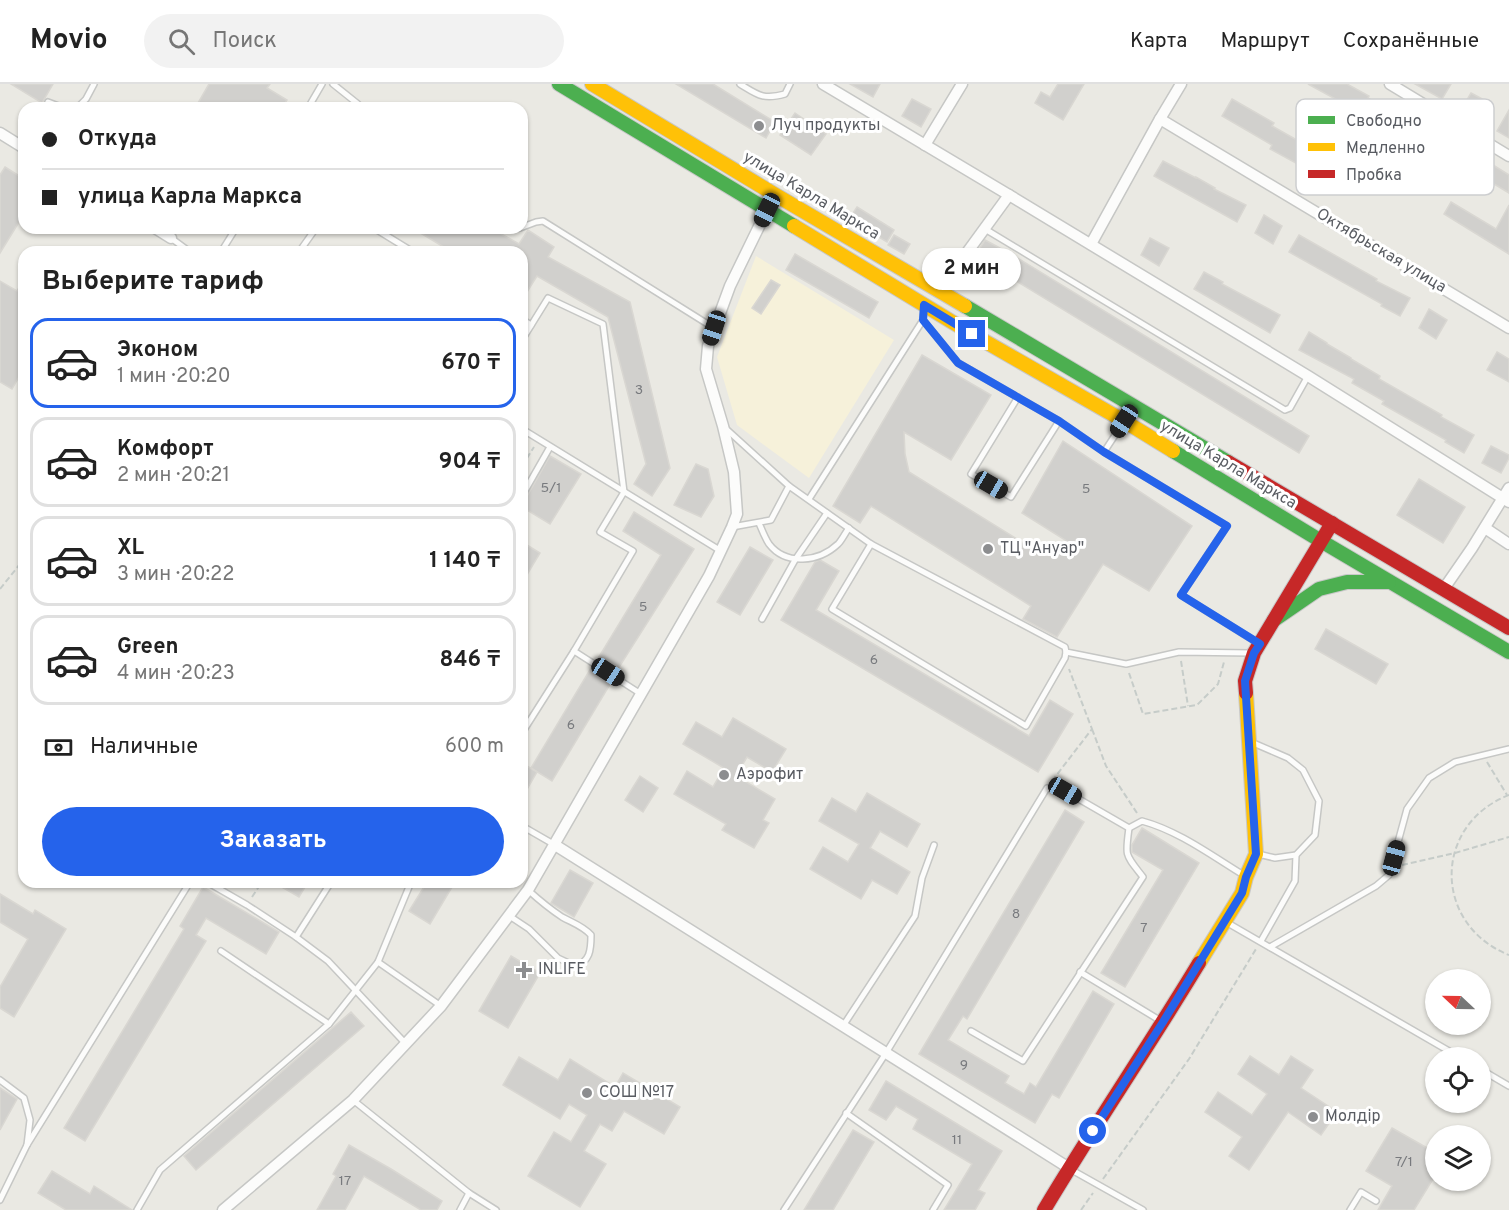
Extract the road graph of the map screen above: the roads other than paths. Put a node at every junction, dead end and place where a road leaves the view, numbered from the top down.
1 (94, 84) edge
2 (322, 84) edge
3 (333, 84) edge
4 (559, 84) edge
5 (592, 84) edge
6 (740, 84) edge
7 (790, 84) edge
8 (823, 84) edge
9 (962, 84) edge
10 (1181, 84) edge
11 (1390, 84) edge
12 (1415, 99) edge
13 (83, 102) edge
14 (312, 102) edge
15 (356, 102) edge
16 (1160, 119) junction
17 (0, 134) edge
18 (18, 144) edge
19 (925, 146) junction
20 (1494, 147) edge
21 (1509, 156) edge
22 (774, 194) junction
23 (1010, 195) junction
24 (767, 210) junction
25 (528, 225) edge
26 (984, 228) junction
27 (165, 234) edge
28 (384, 234) edge
29 (171, 238) joint
30 (1091, 244) junction
31 (182, 246) edge
32 (403, 246) edge
33 (939, 291) junction
34 (924, 305) junction
35 (923, 320) junction
36 (528, 323) edge
37 (531, 325) junction
38 (714, 328) junction
39 (1509, 328) edge
40 (528, 330) edge
41 (1308, 376) junction
42 (1018, 398) junction
43 (1059, 421) junction
44 (1124, 421) junction
45 (723, 426) junction
46 (528, 433) edge
47 (550, 447) junction
48 (1104, 452) junction
49 (528, 486) edge
50 (789, 486) junction
51 (1509, 488) edge
52 (624, 492) junction
53 (809, 499) junction
54 (1506, 500) edge
55 (827, 513) junction
56 (759, 523) junction
57 (1332, 523) junction
58 (732, 527) junction
59 (849, 528) junction
60 (1485, 528) junction
61 (1321, 541) junction
62 (871, 544) junction
63 (1509, 544) edge
64 (721, 551) junction
65 (795, 560) junction
66 (1391, 583) junction
67 (1443, 590) junction
68 (762, 619) dead end
69 (1274, 620) junction
70 (1509, 628) edge
71 (1257, 649) junction
72 (574, 651) junction
73 (1509, 652) edge
74 (1066, 655) junction
75 (641, 694) junction
76 (528, 724) edge
77 (1249, 741) junction
78 (1509, 749) edge
79 (1129, 828) junction
80 (528, 829) edge
81 (555, 845) junction
82 (934, 845) dead end
83 (1256, 854) junction
84 (1296, 855) junction
85 (1246, 877) junction
86 (186, 888) edge
87 (218, 888) edge
88 (327, 888) edge
89 (409, 888) edge
90 (528, 890) junction
91 (508, 915) junction
92 (1225, 921) junction
93 (296, 937) junction
94 (1261, 941) junction
95 (1270, 947) junction
96 (221, 951) dead end
97 (378, 962) junction
98 (1080, 972) junction
99 (356, 991) junction
100 (441, 1006) junction
101 (1163, 1022) junction
102 (329, 1024) junction
103 (843, 1026) junction
104 (971, 1031) dead end
105 (406, 1044) junction
106 (1442, 1047) edge
107 (886, 1053) junction
108 (1491, 1075) edge
109 (0, 1080) edge
110 (1509, 1086) edge
111 (353, 1100) junction
112 (846, 1113) junction
113 (27, 1145) junction
114 (1069, 1168) junction
115 (469, 1193) junction
116 (0, 1200) edge
117 (1376, 1201) dead end
118 (137, 1210) edge
119 (223, 1210) edge
120 (460, 1210) edge
121 (496, 1210) edge
122 (784, 1210) edge
123 (933, 1210) edge
124 (1044, 1210) edge
125 (1143, 1210) edge
126 (1350, 1210) edge

1 - 13 lane
2 - 14 lane
3 - 15 lane
4 - 24 main road, улица Карла Маркса
5 - 22 main road, улица Карла Маркса
6 - 7 lane
8 - 19 street
9 - 19 street
10 - 16 street
11 - 12 street
16 - 30 street
16 - 39 street, Октябрьская улица
17 - 18 street
19 - 23 street
20 - 21 street
22 - 24 street
22 - 33 main road, улица Карла Маркса
23 - 26 street
23 - 30 street
24 - 34 main road, улица Карла Маркса
24 - 38 street
25 - 38 lane
26 - 33 street
26 - 41 lane
27 - 29 street
28 - 32 lane
29 - 31 lane
30 - 41 street
33 - 57 main road, улица Карла Маркса
34 - 35 lane
34 - 44 main road, улица Карла Маркса
35 - 42 lane
35 - 53 lane
36 - 37 lane
37 - 40 lane
37 - 52 lane
38 - 45 street
41 - 54 street
42 - 43 lane
42 - 43 lane
43 - 48 lane
44 - 48 lane
44 - 61 main road, улица Карла Маркса
45 - 50 lane
45 - 58 street
46 - 47 lane
47 - 49 lane
47 - 52 lane
48 - 71 lane
50 - 53 lane
50 - 56 lane
51 - 54 street
52 - 64 lane
52 - 72 lane
53 - 55 lane
54 - 60 street
55 - 59 lane
55 - 65 lane
56 - 58 lane
56 - 65 lane
57 - 61 main road
57 - 67 main road, улица Карла Маркса
58 - 64 street
59 - 62 lane
59 - 65 lane
60 - 63 street
60 - 67 street
61 - 66 main road, улица Карла Маркса
61 - 69 main road
62 - 74 lane
62 - 74 lane
64 - 75 street
65 - 68 lane
66 - 69 main road
66 - 73 main road, улица Карла Маркса
67 - 70 main road, улица Карла Маркса
69 - 71 main road
71 - 74 lane
71 - 77 main road
72 - 75 lane
72 - 76 lane
75 - 81 street
77 - 83 main road
77 - 84 lane
78 - 95 lane
79 - 85 lane
79 - 98 lane
79 - 107 lane
80 - 81 lane
81 - 90 street
81 - 103 street
82 - 103 lane
83 - 84 lane
83 - 85 main road
84 - 94 lane
85 - 92 main road
86 - 113 lane
87 - 93 lane
88 - 93 lane
89 - 97 lane
90 - 91 street
90 - 91 lane
91 - 100 street
92 - 94 lane
92 - 101 main road
93 - 99 lane
94 - 95 lane
95 - 106 lane
96 - 102 lane
97 - 99 lane
97 - 100 lane
98 - 101 lane
98 - 104 lane
99 - 102 lane
99 - 105 lane
100 - 105 street
101 - 114 main road
102 - 118 lane
103 - 107 street
105 - 111 street
107 - 112 lane
107 - 114 street
108 - 110 lane
109 - 113 lane
111 - 115 lane
111 - 119 street
112 - 122 lane
112 - 123 lane
113 - 116 lane
114 - 124 main road
114 - 125 lane
115 - 120 lane
115 - 121 lane
117 - 126 lane

